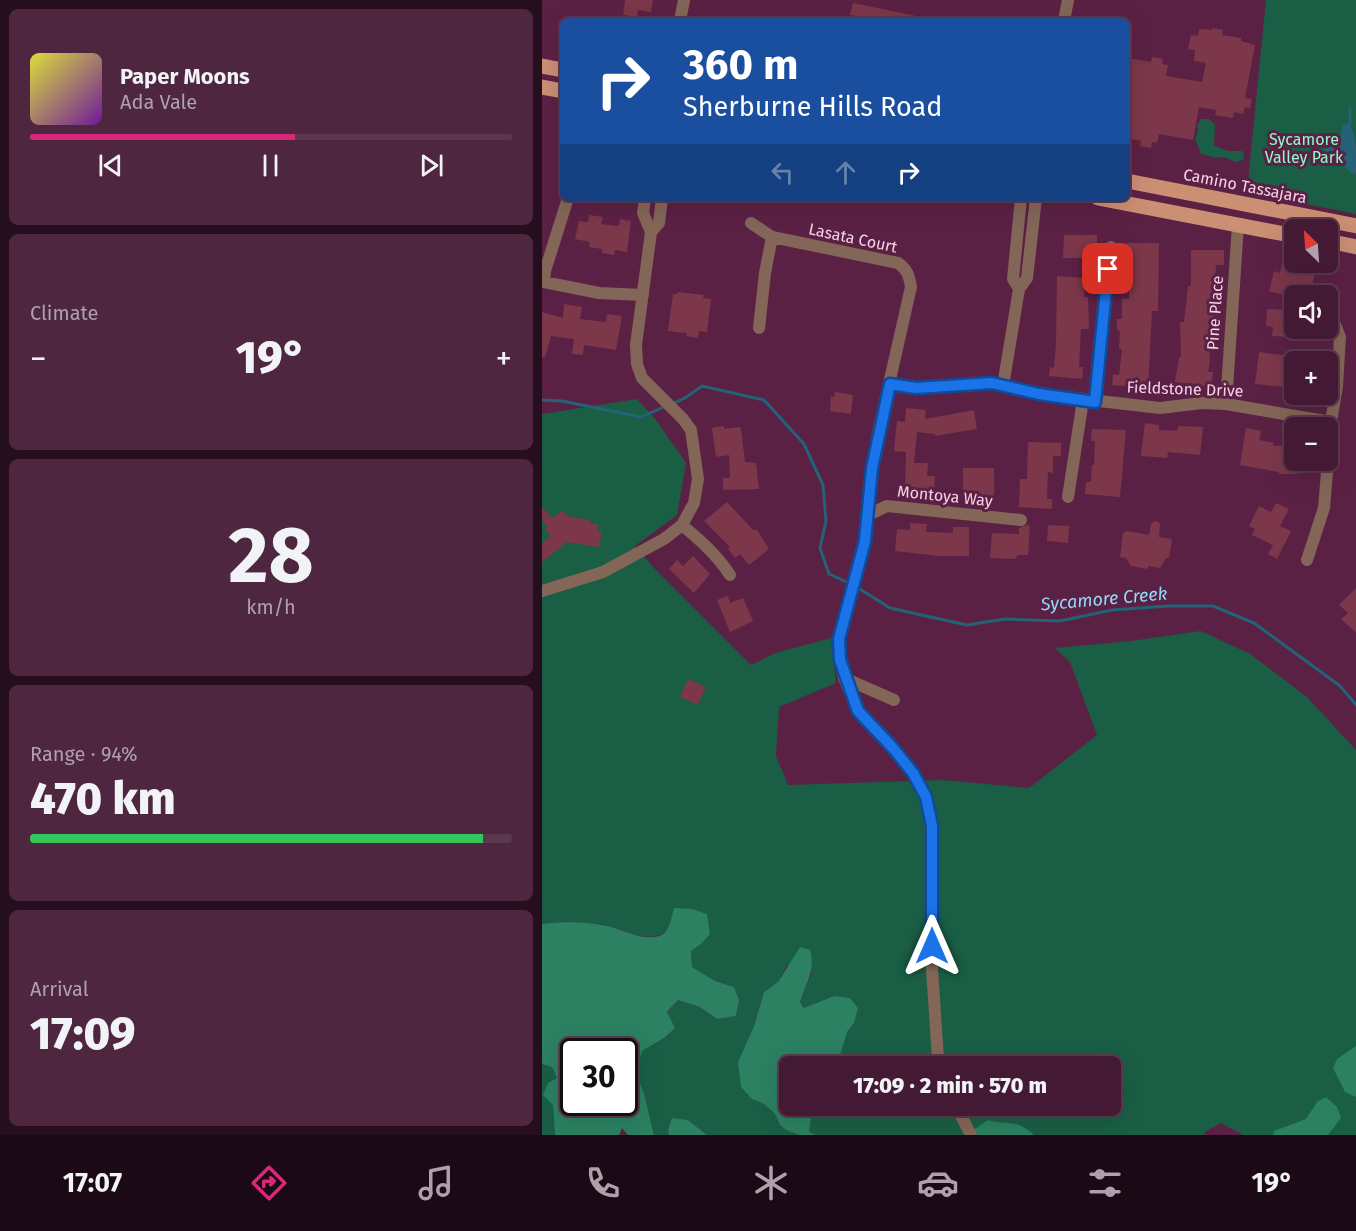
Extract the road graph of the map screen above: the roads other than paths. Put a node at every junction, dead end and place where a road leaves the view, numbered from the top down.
1 (684, 0) edge
2 (1068, 0) edge
3 (681, 18) edge
4 (1065, 18) edge
5 (542, 66) edge
6 (560, 69) edge
7 (542, 87) edge
8 (560, 90) edge
9 (1130, 182) edge
10 (567, 201) edge
11 (645, 201) edge
12 (662, 201) edge
13 (1021, 201) edge
14 (1036, 201) edge
15 (1114, 201) edge
16 (752, 223) dead end
17 (1238, 225) junction
18 (1356, 226) edge
19 (651, 232) junction
20 (1284, 234) edge
21 (772, 237) junction
22 (1338, 244) edge
23 (1110, 246) dead end
24 (1356, 247) edge
25 (1019, 289) junction
26 (643, 295) junction
27 (759, 328) dead end
28 (1338, 332) edge
29 (890, 384) junction
30 (1003, 386) junction
31 (1089, 401) junction
32 (1226, 404) junction
33 (1302, 417) edge
34 (1332, 417) edge
35 (1327, 471) edge
36 (1068, 497) dead end
37 (868, 515) junction
38 (1021, 520) dead end
39 (682, 525) junction
40 (1307, 560) dead end
41 (730, 575) dead end
42 (542, 591) edge
43 (844, 678) junction
44 (894, 700) dead end
45 (938, 1056) edge
46 (961, 1116) edge
47 (971, 1135) edge

1 - 3 street
2 - 4 street
5 - 6 main road
7 - 8 main road
9 - 18 main road, Camino Tassajara
10 - 26 street
11 - 19 street
12 - 19 street
13 - 25 street
14 - 25 street
15 - 17 main road
16 - 21 street, Lasata Court
17 - 20 main road
17 - 32 street, Pine Place
19 - 26 street
21 - 27 street
21 - 29 street, Lasata Court
22 - 24 main road
23 - 31 street
25 - 30 street
26 - 39 street
28 - 34 street
29 - 30 street, Fieldstone Drive
29 - 37 street
30 - 31 street, Fieldstone Drive
31 - 32 street, Fieldstone Drive
31 - 36 street
32 - 33 street, Fieldstone Drive
35 - 40 street
37 - 38 street, Montoya Way
37 - 43 street
39 - 41 street
39 - 42 street
43 - 44 street
43 - 45 street
46 - 47 street

